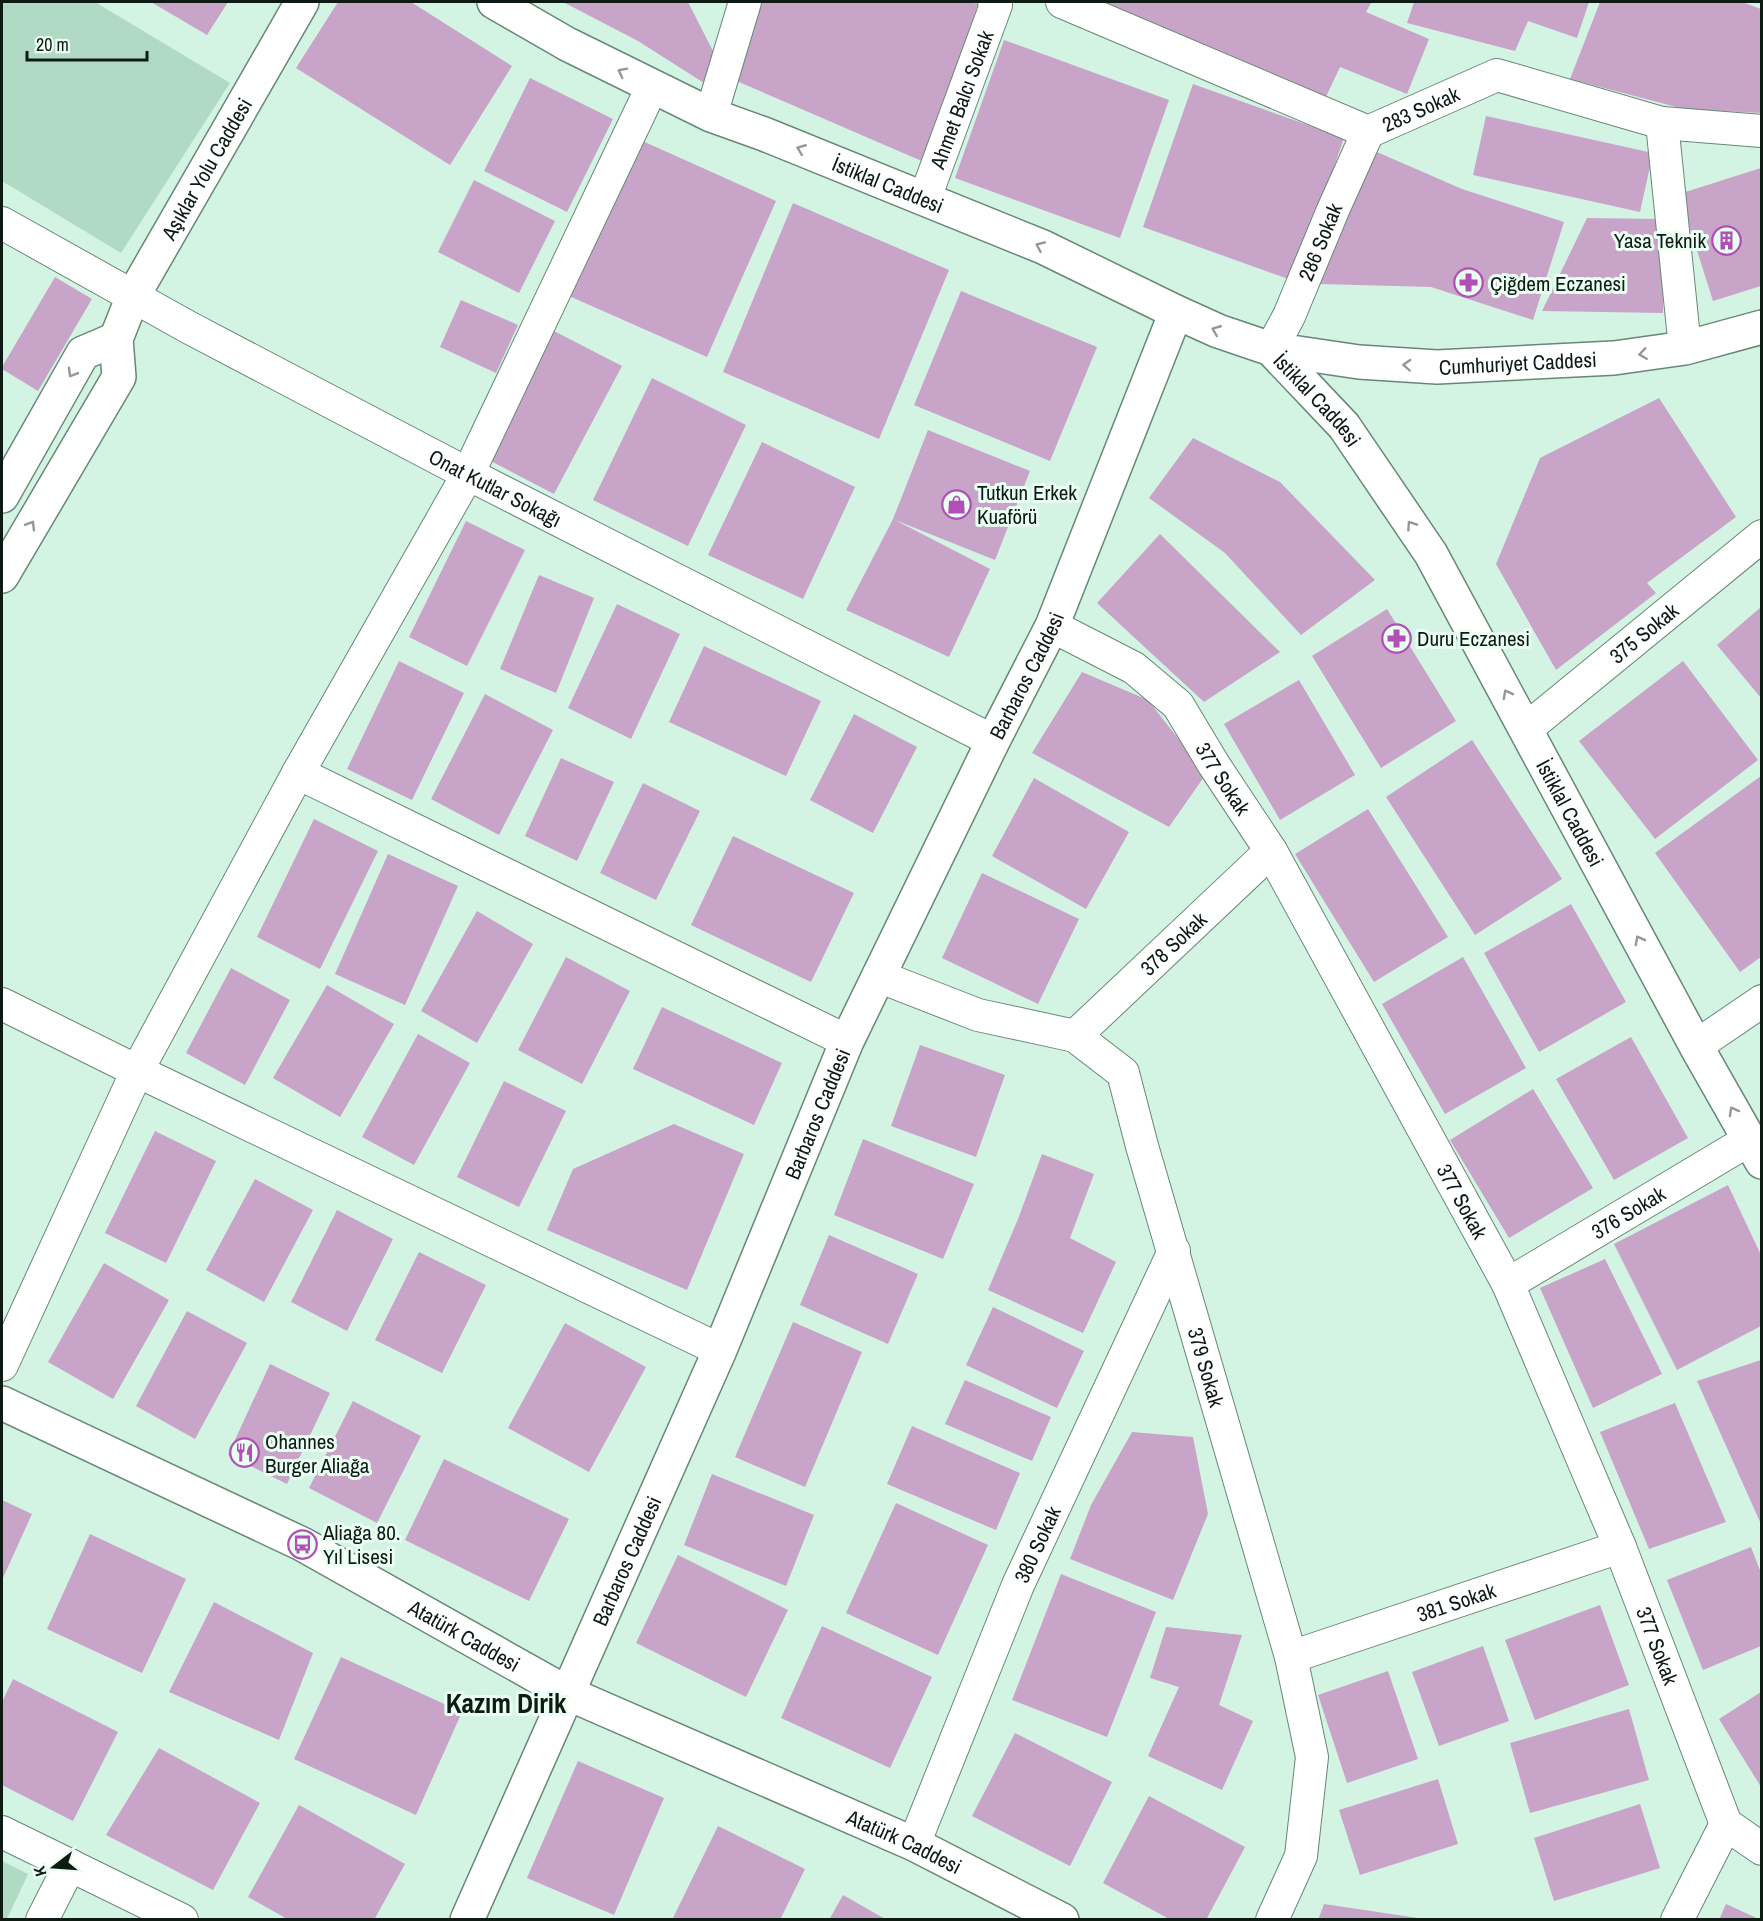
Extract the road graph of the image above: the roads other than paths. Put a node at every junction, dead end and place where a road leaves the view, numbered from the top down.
1 (302, 2) edge
2 (494, 2) edge
3 (745, 2) edge
4 (994, 2) edge
5 (1062, 2) edge
6 (652, 87) junction
7 (711, 116) junction
8 (1662, 123) junction
9 (1761, 130) edge
10 (1368, 132) junction
11 (925, 198) junction
12 (2, 223) edge
13 (133, 296) junction
14 (1176, 312) junction
15 (1761, 327) edge
16 (116, 339) junction
17 (1685, 348) junction
18 (1271, 350) junction
19 (468, 474) junction
20 (2, 496) edge
21 (1761, 536) edge
22 (2, 576) edge
23 (1052, 627) junction
24 (1526, 729) junction
25 (993, 741) junction
26 (298, 773) junction
27 (1271, 851) junction
28 (878, 976) junction
29 (1761, 1001) edge
30 (2, 1004) edge
31 (1075, 1036) junction
32 (847, 1041) junction
33 (1696, 1046) junction
34 (137, 1071) junction
35 (1755, 1151) edge
36 (1174, 1251) junction
37 (1508, 1284) junction
38 (720, 1350) junction
39 (2, 1365) edge
40 (2, 1403) edge
41 (1620, 1547) junction
42 (1291, 1658) junction
43 (567, 1693) junction
44 (1726, 1824) junction
45 (2, 1832) edge
46 (914, 1844) junction
47 (1761, 1849) edge
48 (70, 1865) junction
49 (42, 1920) edge
50 (182, 1920) edge
51 (467, 1920) edge
52 (1062, 1920) edge
53 (1272, 1920) edge
54 (1677, 1920) edge

1 - 13 street, Aşıklar Yolu Caddesi
6 -> 2 street, İstiklal Caddesi
3 - 7 street
4 - 11 street, Ahmet Balcı Sokak
5 - 10 street, 283 Sokak
6 - 7 street, İstiklal Caddesi
6 - 19 street
11 -> 7 street, İstiklal Caddesi
8 - 9 street, 283 Sokak
8 - 10 street, 283 Sokak
8 - 17 street
10 - 18 street, 286 Sokak
14 -> 11 street, İstiklal Caddesi
12 - 13 street, Onat Kutlar Sokağı
13 - 16 street, Aşıklar Yolu Caddesi
13 - 19 street, Onat Kutlar Sokağı
18 -> 14 street, İstiklal Caddesi
14 - 23 street, Barbaros Caddesi
15 - 17 street, Cumhuriyet Caddesi
16 -> 20 street
22 -> 16 street, Aşıklar Yolu Caddesi
17 -> 18 street, Cumhuriyet Caddesi
24 -> 18 street, İstiklal Caddesi
19 - 25 street, Onat Kutlar Sokağı
19 - 26 street
21 - 24 street, 375 Sokak
23 - 25 street, Barbaros Caddesi
23 - 27 street, 377 Sokak
33 -> 24 street, İstiklal Caddesi
25 - 28 street, Barbaros Caddesi
26 - 32 street
26 - 34 street
27 - 31 street, 378 Sokak
27 - 37 street, 377 Sokak
28 - 31 street, 379 Sokak
28 - 32 street, Barbaros Caddesi
29 - 33 street
30 - 34 street
31 - 36 street, 379 Sokak
32 - 38 street, Barbaros Caddesi
35 -> 33 street, İstiklal Caddesi
34 - 38 street
34 - 39 street
35 - 37 street, 376 Sokak
36 - 42 street, 379 Sokak
36 - 46 street, 380 Sokak
37 - 41 street, 377 Sokak
38 - 43 street, Barbaros Caddesi
40 - 43 street, Atatürk Caddesi
41 - 42 street, 381 Sokak
41 - 44 street, 377 Sokak
42 - 53 street, 379 Sokak
43 - 46 street, Atatürk Caddesi
43 - 51 street, Barbaros Caddesi
44 - 47 street
44 - 54 street
45 - 48 street
46 - 52 street, Atatürk Caddesi
48 - 49 street
48 - 50 street

